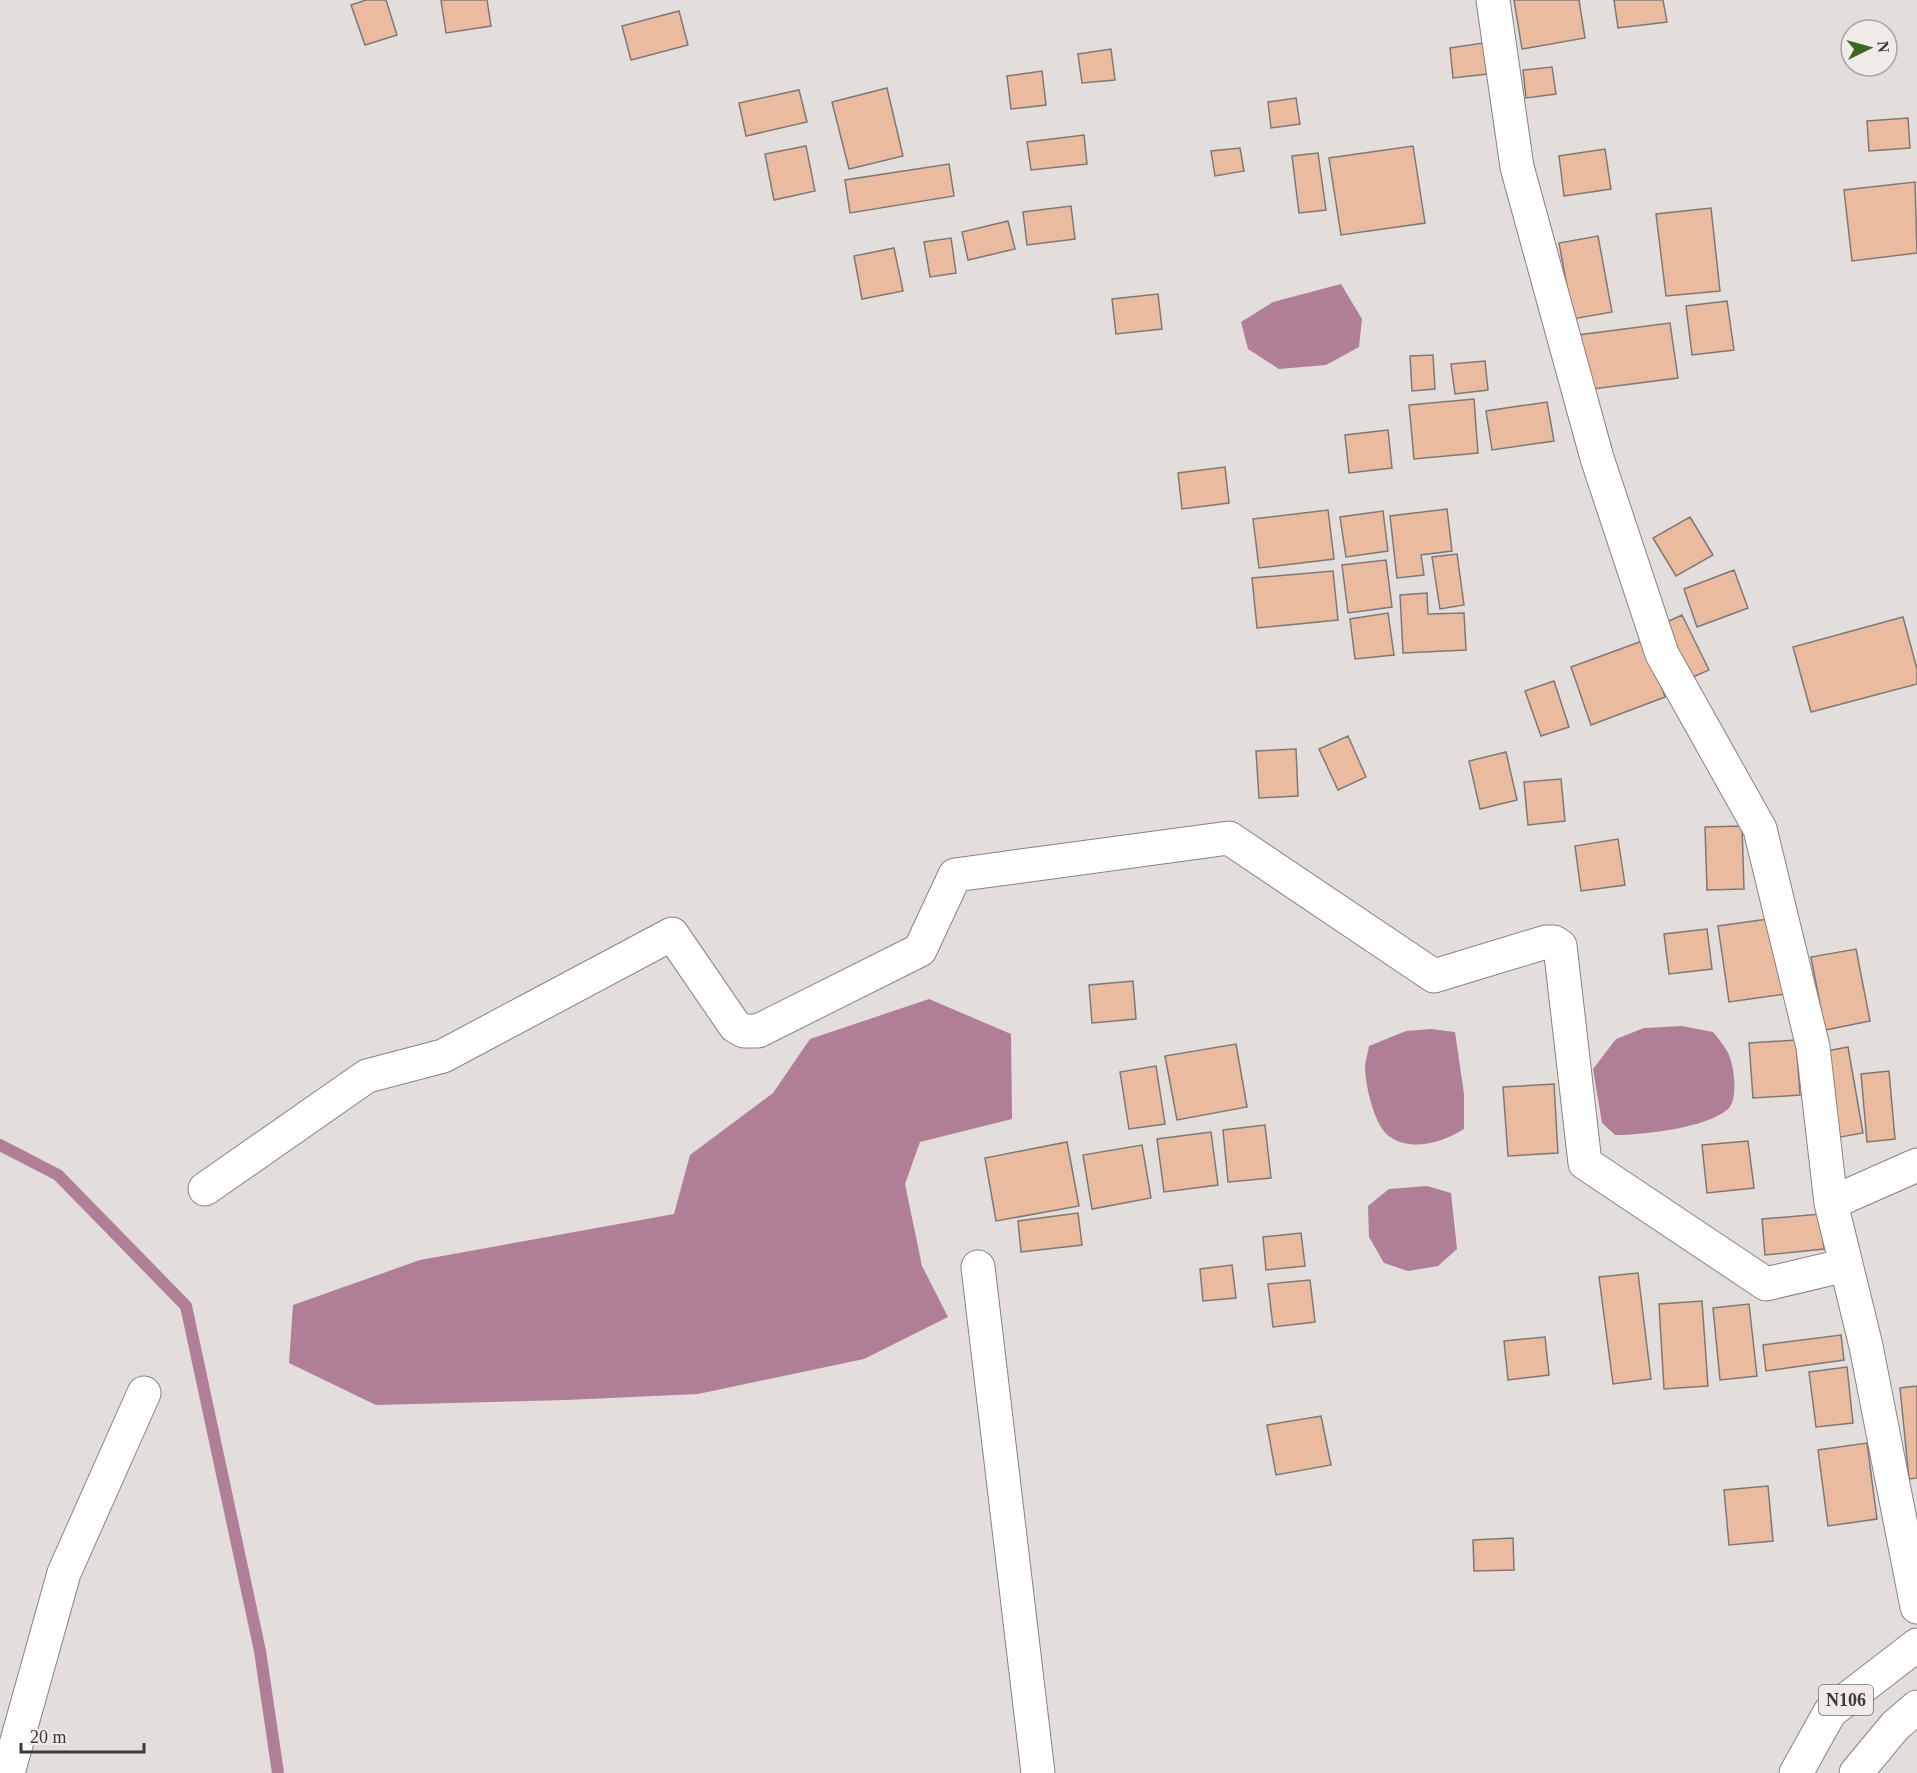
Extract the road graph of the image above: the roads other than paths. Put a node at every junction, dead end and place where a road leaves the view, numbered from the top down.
1 (1493, 0) edge
2 (1917, 1165) edge
3 (205, 1189) dead end
4 (1832, 1203) junction
5 (1846, 1265) junction
6 (978, 1267) dead end
7 (144, 1393) dead end
8 (1917, 1607) edge
9 (1917, 1645) edge
10 (1917, 1707) edge
11 (8, 1773) edge
12 (1038, 1773) edge
13 (1796, 1773) edge
14 (1856, 1773) edge

1 - 4 main road
2 - 4 main road
3 - 5 main road
4 - 5 main road
5 - 8 main road
6 - 12 main road
7 - 11 main road
9 - 13 main road, N106
10 - 14 main road, N106

